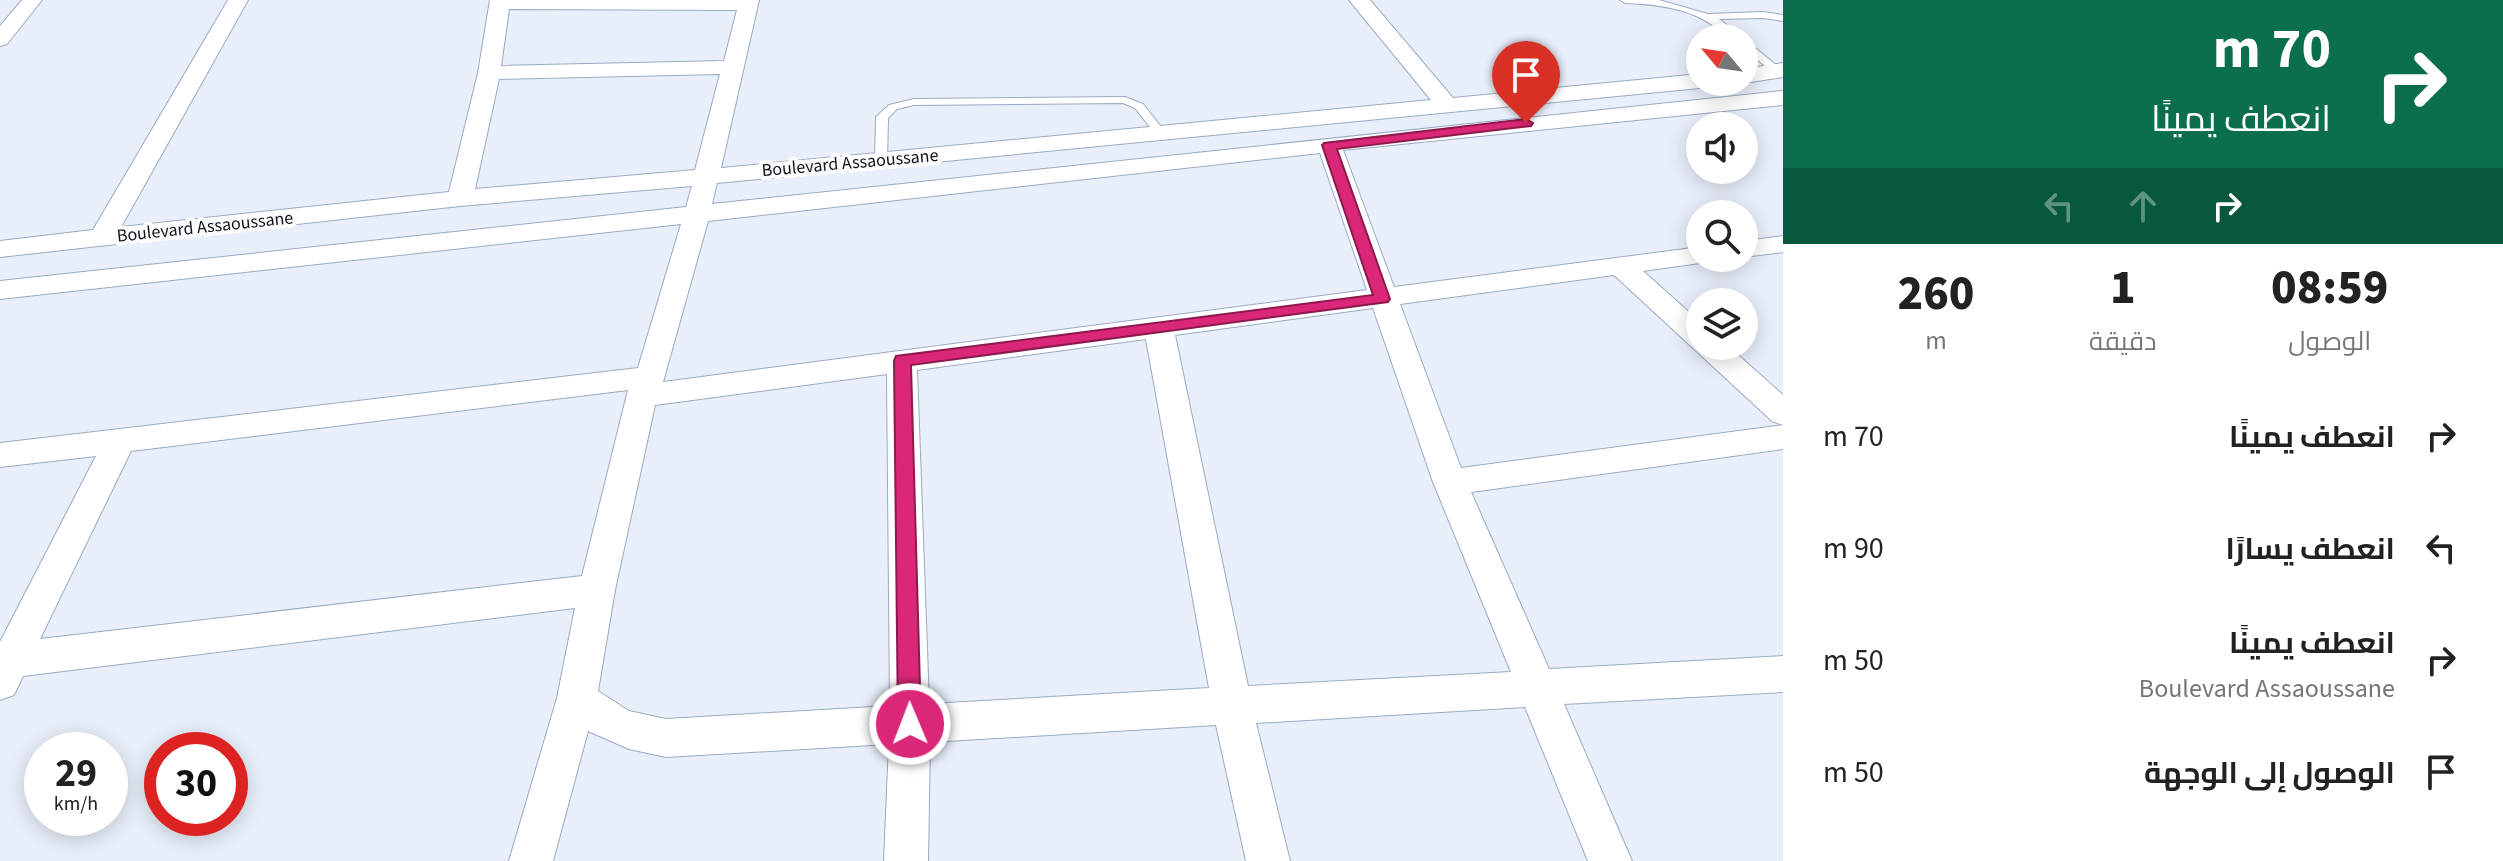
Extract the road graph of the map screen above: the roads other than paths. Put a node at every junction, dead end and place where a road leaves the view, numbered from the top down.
1 (32, 0) edge
2 (238, 0) edge
3 (1359, 0) edge
4 (1625, 0) edge
5 (749, 1) edge
6 (500, 2) edge
7 (1711, 16) junction
8 (1783, 18) edge
9 (1721, 24) edge
10 (0, 40) edge
11 (1758, 53) edge
12 (733, 67) junction
13 (1780, 70) edge
14 (489, 73) junction
15 (1758, 74) edge
16 (1686, 82) edge
17 (1783, 98) edge
18 (1448, 106) junction
19 (1160, 133) junction
20 (1329, 145) junction
21 (881, 160) junction
22 (705, 177) junction
23 (460, 198) junction
24 (697, 215) junction
25 (102, 238) junction
26 (1783, 244) edge
27 (1758, 247) edge
28 (0, 249) edge
29 (1686, 257) edge
30 (1619, 265) junction
31 (0, 290) edge
32 (1382, 299) junction
33 (1686, 325) edge
34 (1159, 328) junction
35 (1724, 360) edge
36 (902, 361) junction
37 (646, 386) junction
38 (1783, 413) edge
39 (1783, 437) edge
40 (119, 442) junction
41 (0, 455) edge
42 (1450, 482) junction
43 (597, 590) junction
44 (6, 671) edge
45 (1783, 674) edge
46 (1535, 688) junction
47 (577, 698) junction
48 (1232, 705) junction
49 (910, 724) junction
50 (531, 861) edge
51 (906, 861) edge
52 (1268, 861) edge
53 (1610, 861) edge

1 - 10 street
2 - 25 street
3 - 18 street
4 - 7 lane
5 - 6 street
5 - 12 street
6 - 14 street
7 - 8 lane
7 - 9 lane
11 - 13 lane
12 - 14 street
12 - 22 street
13 - 15 street
14 - 23 street
16 - 18 street, Boulevard Assaoussane
17 - 20 street, Boulevard Assaoussane
18 - 19 street, Boulevard Assaoussane
19 - 21 street, Boulevard Assaoussane
19 - 21 lane
20 - 24 street, Boulevard Assaoussane
20 - 32 street
21 - 22 street, Boulevard Assaoussane
22 - 23 street, Boulevard Assaoussane
22 - 24 street
23 - 25 street, Boulevard Assaoussane
24 - 31 street, Boulevard Assaoussane
24 - 37 street
25 - 28 street, Boulevard Assaoussane
26 - 27 street
29 - 30 street
30 - 32 street
30 - 33 street
32 - 34 street
32 - 42 street
34 - 36 street
34 - 48 street
35 - 38 street
36 - 37 street
36 - 49 street
37 - 40 street
37 - 43 street
39 - 42 street
40 - 41 street
40 - 44 street
42 - 46 street
43 - 44 street
43 - 47 street
45 - 46 street
46 - 48 street
46 - 53 street
47 - 49 street
47 - 50 street
48 - 49 street
48 - 52 street
49 - 51 street

